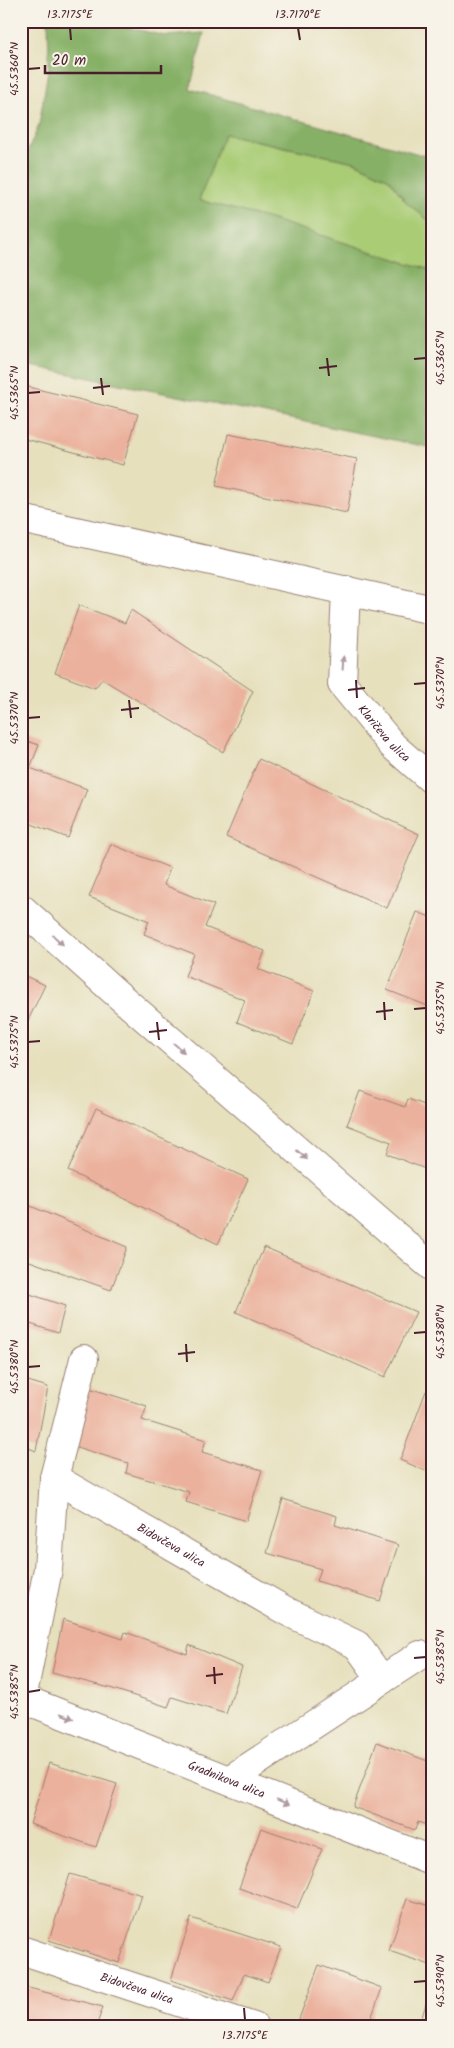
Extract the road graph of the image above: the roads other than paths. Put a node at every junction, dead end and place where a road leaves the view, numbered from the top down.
1 (21, 520) edge
2 (346, 590) junction
3 (433, 610) edge
4 (433, 781) edge
5 (21, 908) edge
6 (433, 1268) edge
7 (84, 1359) dead end
8 (54, 1478) junction
9 (420, 1655) dead end
10 (382, 1680) junction
11 (22, 1700) edge
12 (229, 1780) junction
13 (433, 1861) edge
14 (21, 1950) edge
15 (254, 2027) edge

1 - 2 street
2 - 3 street
4 -> 2 street, Klaričeva ulica
5 -> 6 street
7 - 8 street
8 - 10 street, Bidovčeva ulica
8 - 11 street
9 - 10 street
10 - 12 street
11 -> 12 street, Gradnikova ulica
12 -> 13 street, Gradnikova ulica
14 - 15 street, Bidovčeva ulica

